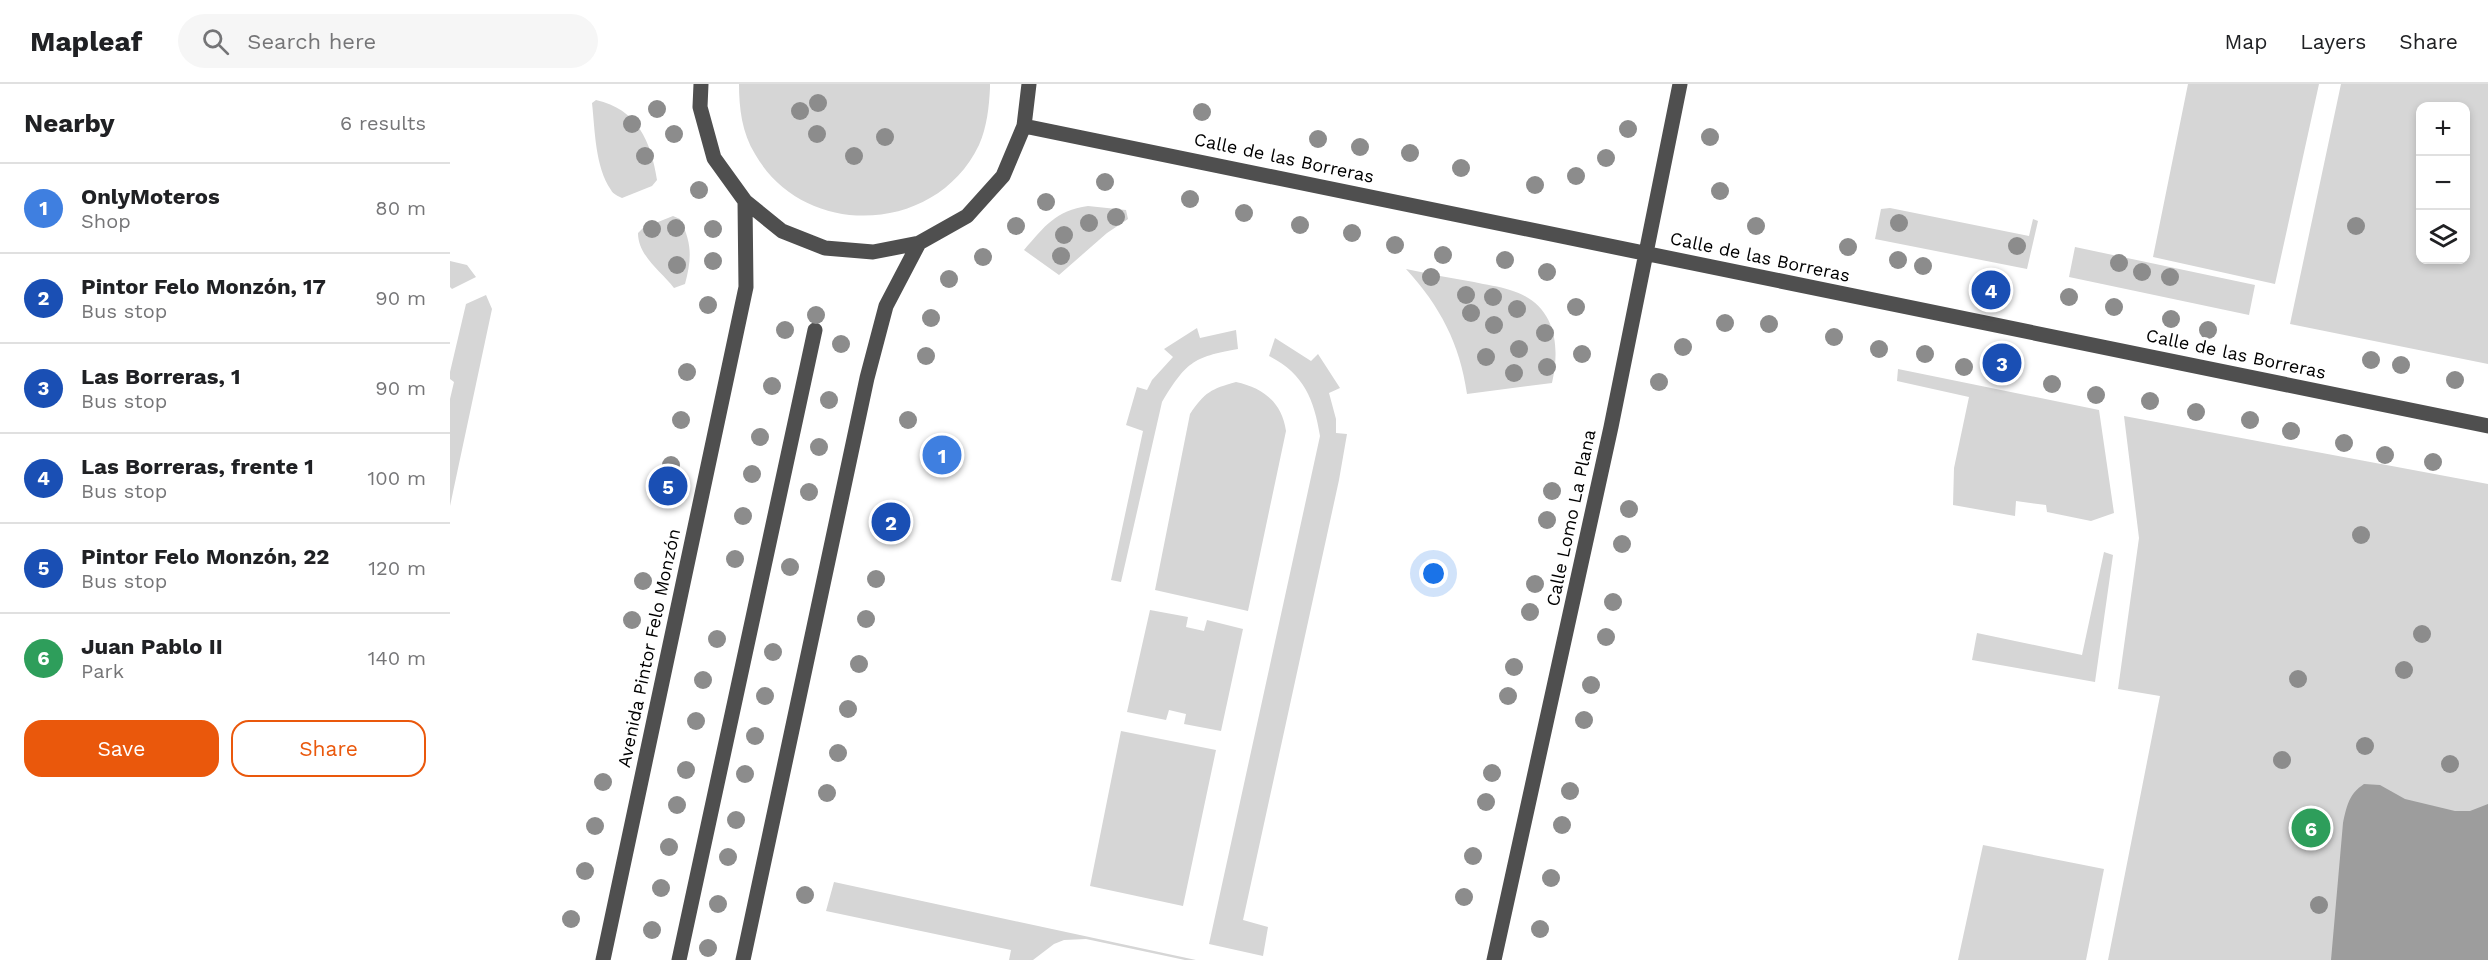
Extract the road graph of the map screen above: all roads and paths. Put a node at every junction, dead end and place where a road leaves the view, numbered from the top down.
1 (701, 84) edge
2 (1029, 84) edge
3 (1680, 84) edge
4 (1024, 126) junction
5 (745, 201) junction
6 (919, 243) junction
7 (1647, 254) junction
8 (815, 330) dead end
9 (2488, 426) edge
10 (603, 960) edge
11 (679, 960) edge
12 (743, 960) edge
13 (1494, 960) edge

1 - 5 street
2 - 4 street
3 - 7 street, Calle Lomo La Plana
4 - 6 street
4 - 7 street, Calle de las Borreras
5 - 6 street
5 - 10 street, Avenida Pintor Felo Monzón
6 - 12 street
7 - 9 street, Calle de las Borreras
7 - 13 street, Calle Lomo La Plana
8 - 11 street

